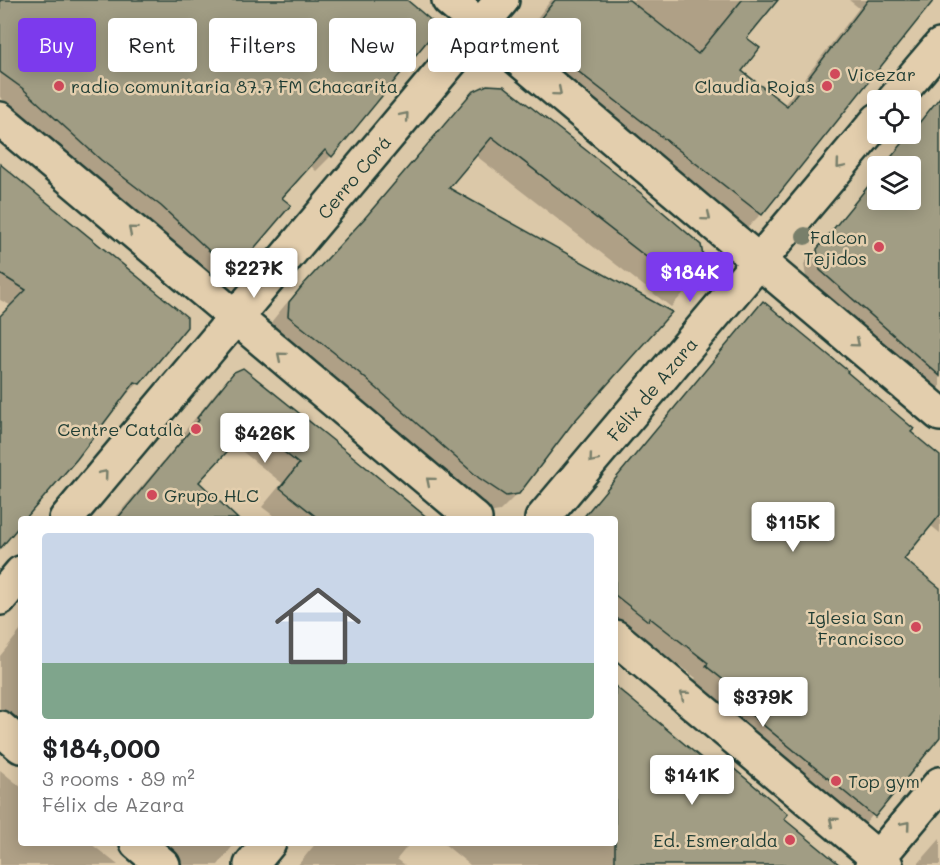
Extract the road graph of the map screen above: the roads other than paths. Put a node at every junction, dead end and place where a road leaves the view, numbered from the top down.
1 (449, 0) edge
2 (502, 0) edge
3 (470, 18) edge
4 (487, 18) edge
5 (940, 46) edge
6 (441, 72) edge
7 (535, 72) edge
8 (903, 90) edge
9 (0, 119) edge
10 (867, 133) edge
11 (759, 261) junction
12 (236, 317) junction
13 (940, 414) edge
14 (69, 516) edge
15 (471, 516) edge
16 (545, 516) edge
17 (18, 577) edge
18 (0, 598) edge
19 (618, 640) edge
20 (0, 728) edge
21 (18, 743) edge
22 (940, 784) edge
23 (141, 846) edge
24 (267, 846) edge
25 (879, 863) edge
26 (163, 865) edge
27 (251, 865) edge

1 - 3 street
2 - 4 street, Cerro Corá
5 - 8 street
12 -> 6 street, Cerro Corá
7 -> 11 street
12 -> 9 street
10 -> 11 street, Félix de Azara
11 -> 13 street
11 -> 16 street, Félix de Azara
14 -> 12 street, Cerro Corá
15 -> 12 street
17 - 18 street
25 -> 19 street
20 - 21 street
25 -> 22 street
23 - 26 street
24 - 27 street

